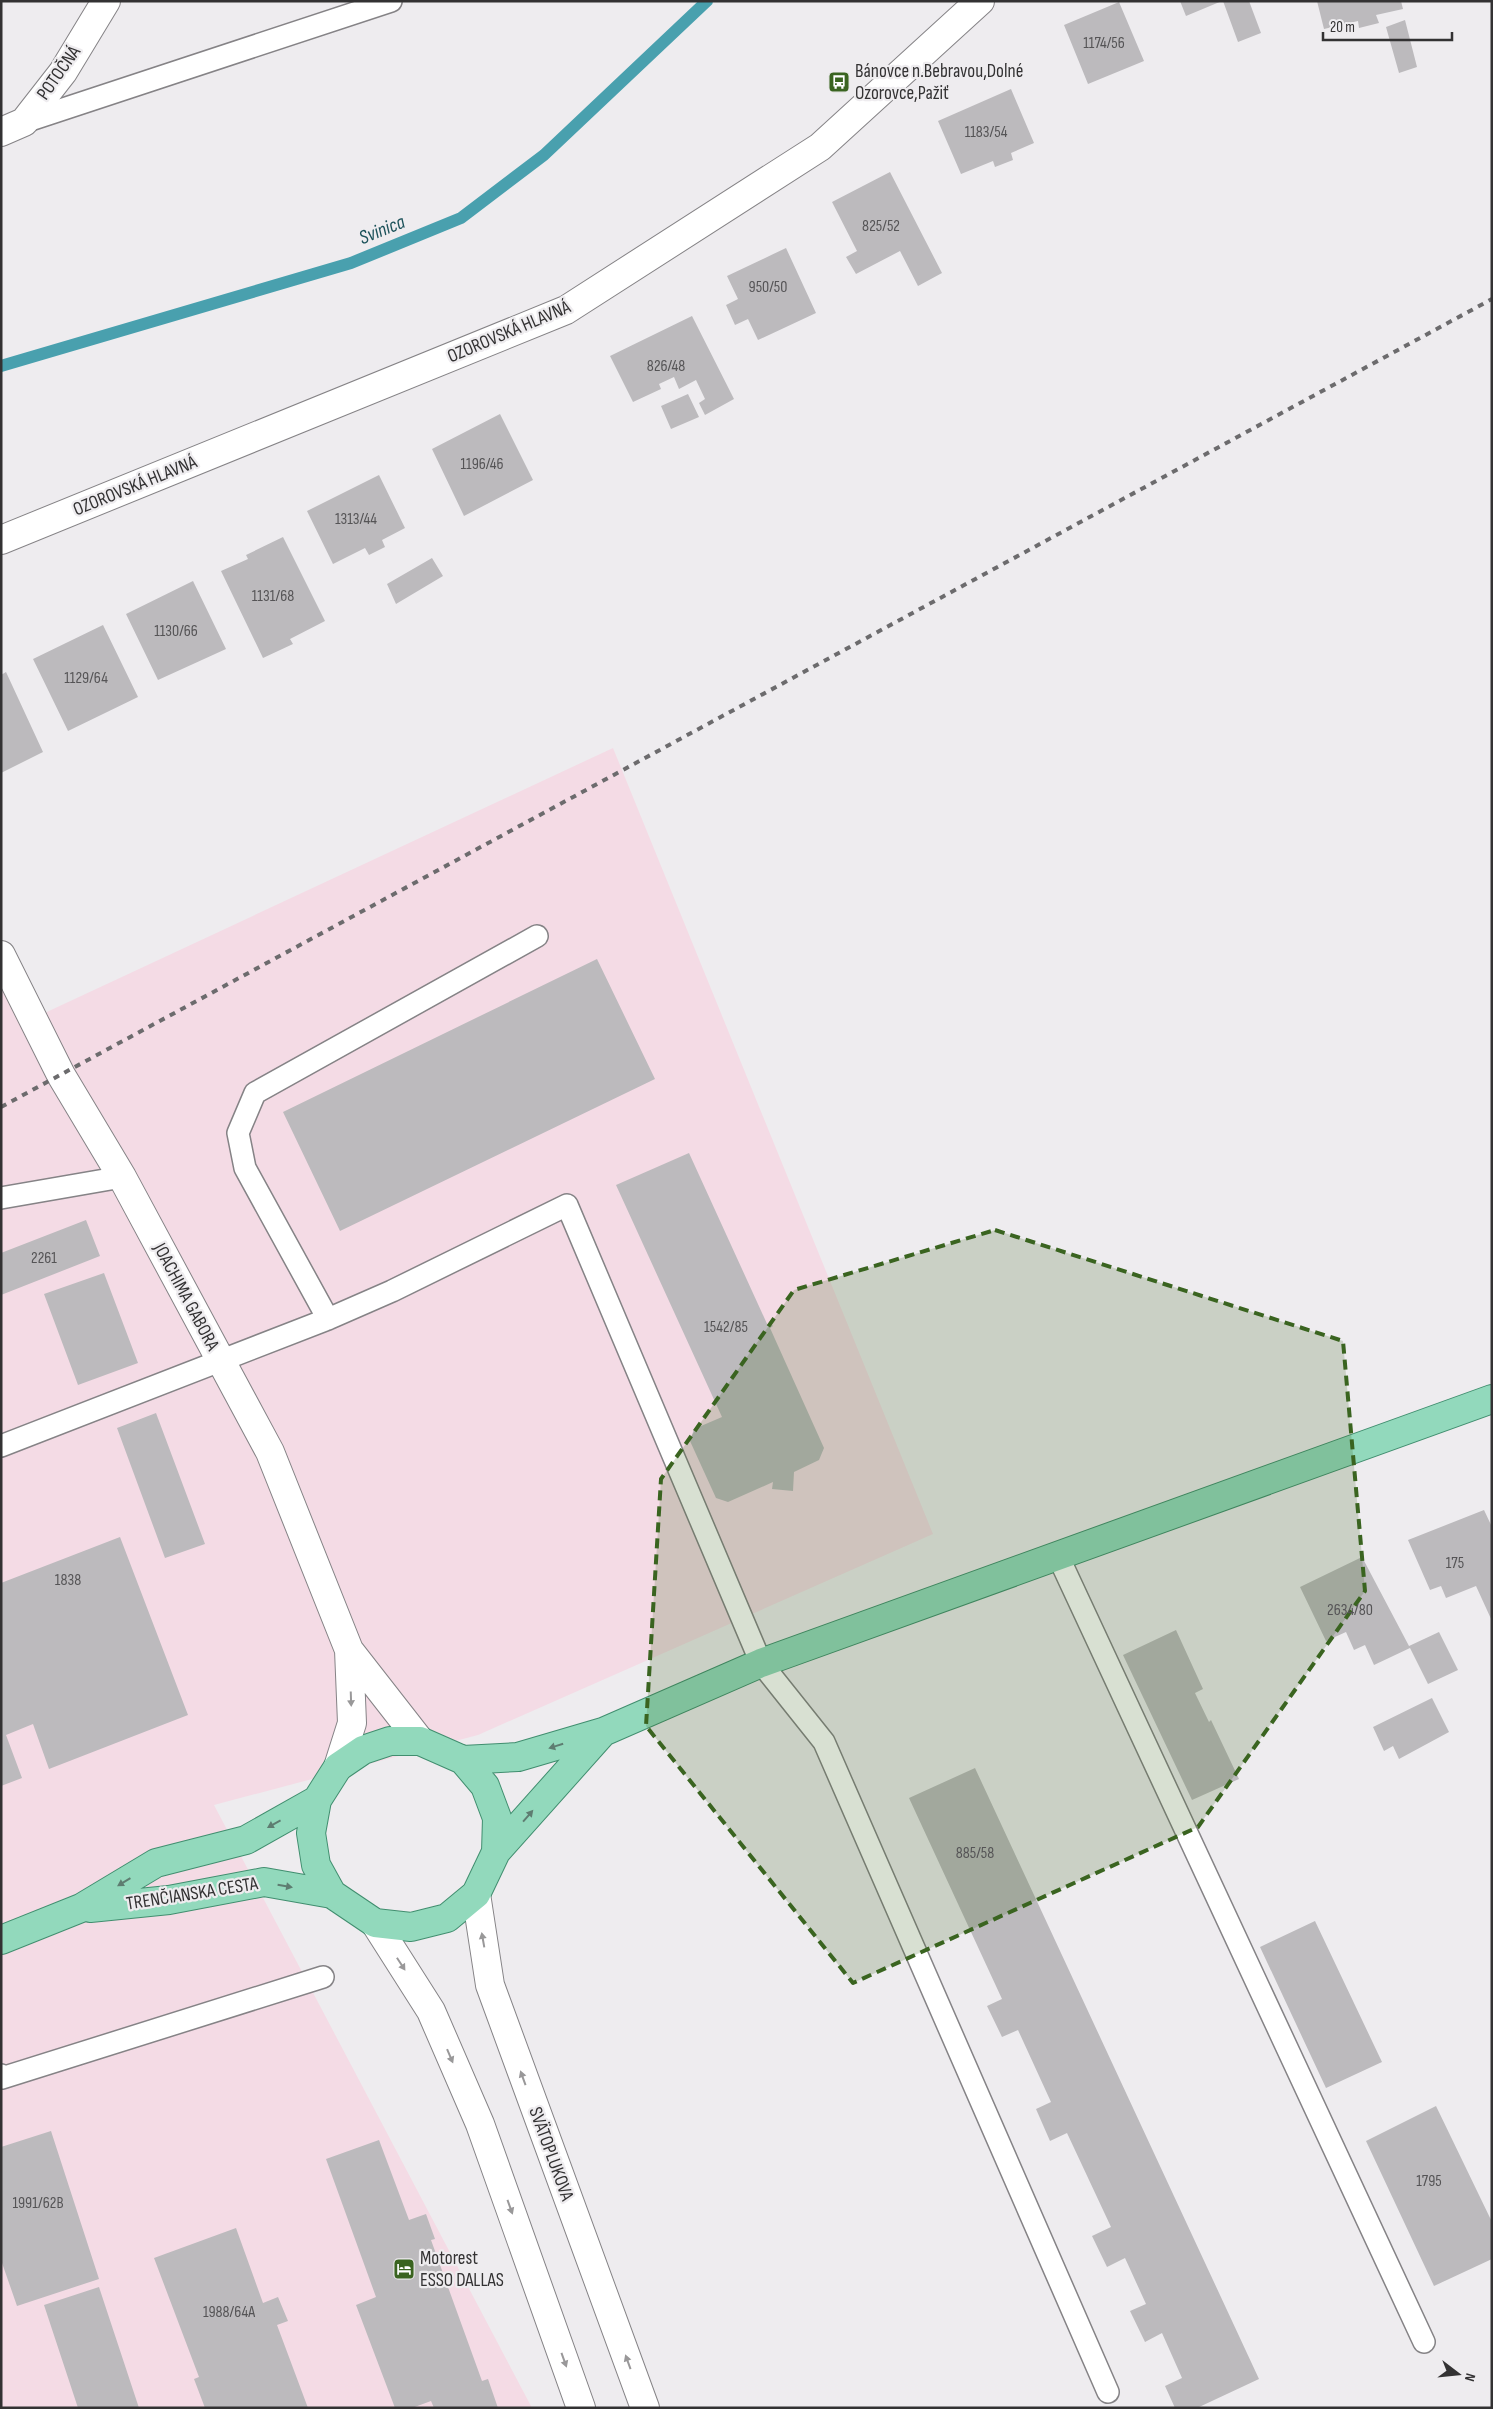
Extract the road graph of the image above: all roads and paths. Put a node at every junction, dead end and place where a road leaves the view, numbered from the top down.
1 (106, 1) edge
2 (391, 1) edge
3 (980, 1) edge
4 (13, 127) edge
5 (1, 540) edge
6 (537, 936) dead end
7 (1, 955) edge
8 (122, 1178) junction
9 (1, 1198) edge
10 (328, 1319) junction
11 (220, 1362) junction
12 (1492, 1400) edge
13 (1, 1446) edge
14 (1058, 1556) junction
15 (350, 1650) junction
16 (761, 1663) junction
17 (602, 1732) junction
18 (420, 1741) junction
19 (463, 1760) junction
20 (338, 1768) junction
21 (317, 1800) junction
22 (496, 1852) junction
23 (332, 1894) junction
24 (476, 1894) junction
25 (81, 1908) junction
26 (375, 1923) junction
27 (1, 1940) edge
28 (323, 1977) dead end
29 (1, 2075) edge
30 (1424, 2342) dead end
31 (1108, 2392) dead end
32 (581, 2408) edge
33 (645, 2408) edge

1 - 4 street, POTOČNÁ
2 - 4 lane
3 - 5 street, OZOROVSKÁ HLAVNÁ
6 - 10 lane
7 - 8 street, JOACHIMA GABORA
8 - 9 lane
8 - 11 street, JOACHIMA GABORA
10 - 11 lane
10 - 16 lane
11 - 13 lane
11 - 15 street, JOACHIMA GABORA
12 - 14 main road
14 - 16 main road
14 - 30 lane
15 - 18 street, JOACHIMA GABORA
15 -> 20 street, JOACHIMA GABORA
16 - 17 main road
16 - 31 lane
17 -> 19 main road
22 -> 17 main road
18 - 19 main road
18 - 20 main road
19 - 22 main road
20 - 21 main road
21 - 23 main road
21 -> 25 main road, TRENČIANSKA CESTA
22 - 24 main road
25 -> 23 main road, TRENČIANSKA CESTA
23 - 26 main road
24 - 26 main road
33 -> 24 street, SVÄTOPLUKOVA
25 - 27 main road, TRENČIANSKA CESTA
26 -> 32 street
28 - 29 lane

